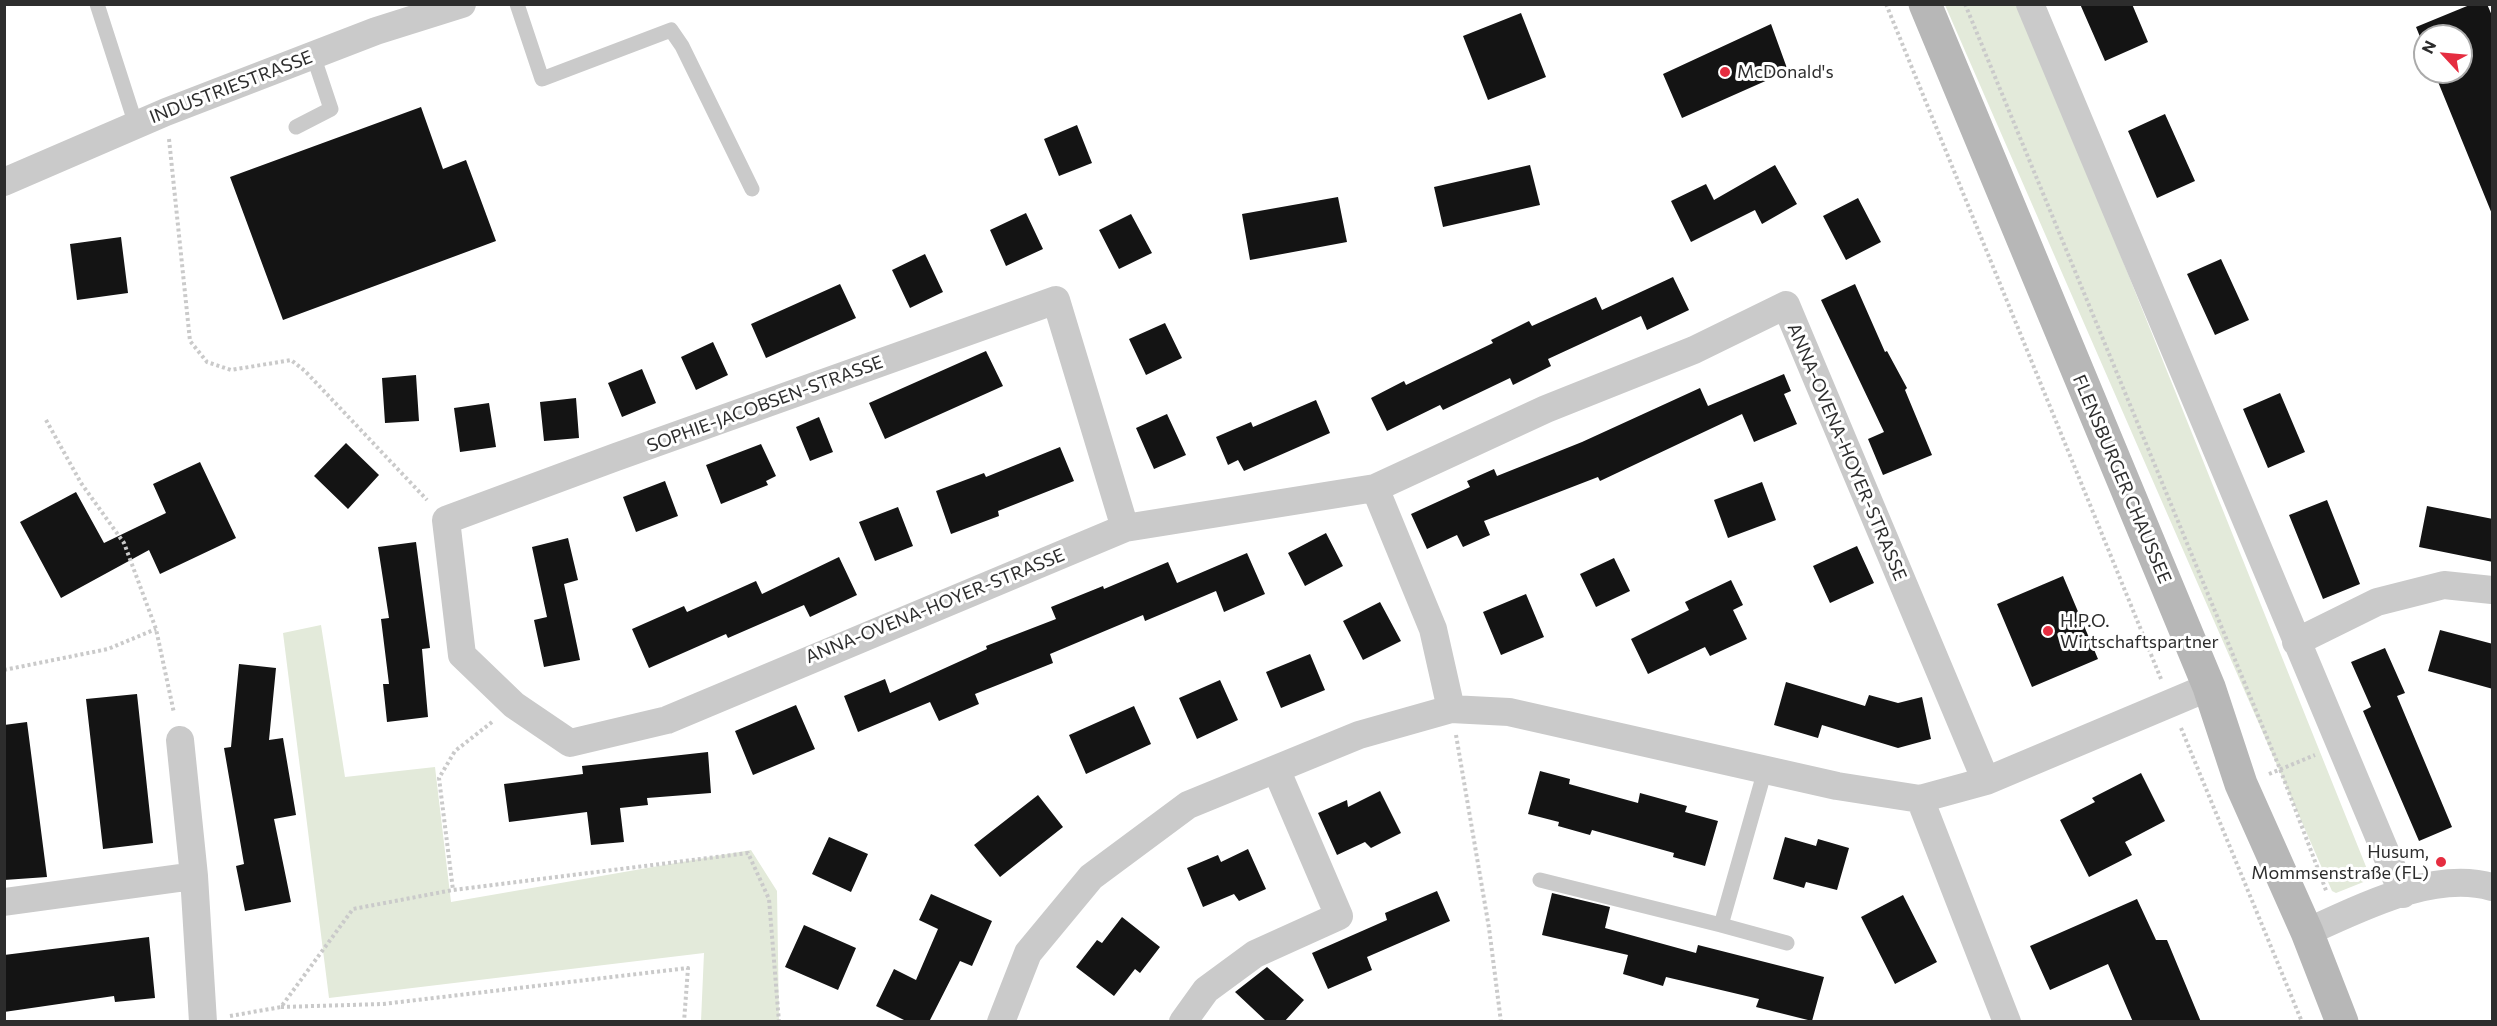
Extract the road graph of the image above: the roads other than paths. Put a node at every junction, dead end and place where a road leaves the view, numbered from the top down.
1 (97, 4) edge
2 (462, 4) edge
3 (517, 4) edge
4 (1925, 4) edge
5 (2030, 4) edge
6 (313, 55) junction
7 (136, 125) junction
8 (296, 127) dead end
9 (4, 182) edge
10 (752, 189) dead end
11 (1375, 489) junction
12 (1125, 528) junction
13 (2493, 590) edge
14 (2295, 642) junction
15 (2209, 687) junction
16 (514, 705) joint
17 (1451, 709) junction
18 (180, 740) road end
19 (1276, 769) junction
20 (1764, 770) junction
21 (1986, 781) junction
22 (1920, 799) junction
23 (194, 876) junction
24 (1540, 880) dead end
25 (2493, 887) edge
26 (2403, 894) junction
27 (4, 902) edge
28 (1721, 925) junction
29 (2320, 926) junction
30 (1787, 943) dead end
31 (2002, 1020) edge
32 (203, 1021) edge
33 (1001, 1022) edge
34 (1184, 1022) edge
35 (2342, 1022) edge

1 - 7 lane
2 - 6 street, INDUSTRIESTRASSE
3 - 10 lane
4 - 15 main road, FLENSBURGER CHAUSSEE
5 - 14 street
6 - 7 street, INDUSTRIESTRASSE
6 - 8 lane
7 - 9 street, INDUSTRIESTRASSE
11 - 12 street, ANNA-OVENA-HOYER-STRASSE
11 - 17 street
11 - 21 street, ANNA-OVENA-HOYER-STRASSE
12 - 16 street, ANNA-OVENA-HOYER-STRASSE
12 - 16 street, SOPHIE-JACOBSEN-STRASSE
13 - 14 street
14 - 26 street
15 - 21 street
15 - 29 main road, FLENSBURGER CHAUSSEE
17 - 19 street
17 - 20 street
18 - 23 street
19 - 33 street
19 - 34 street
20 - 22 street
20 - 28 lane
21 - 22 street
22 - 31 street
23 - 27 street
23 - 32 street
24 - 28 lane
25 - 26 street
26 - 29 street
28 - 30 lane
29 - 35 main road, FLENSBURGER CHAUSSEE

